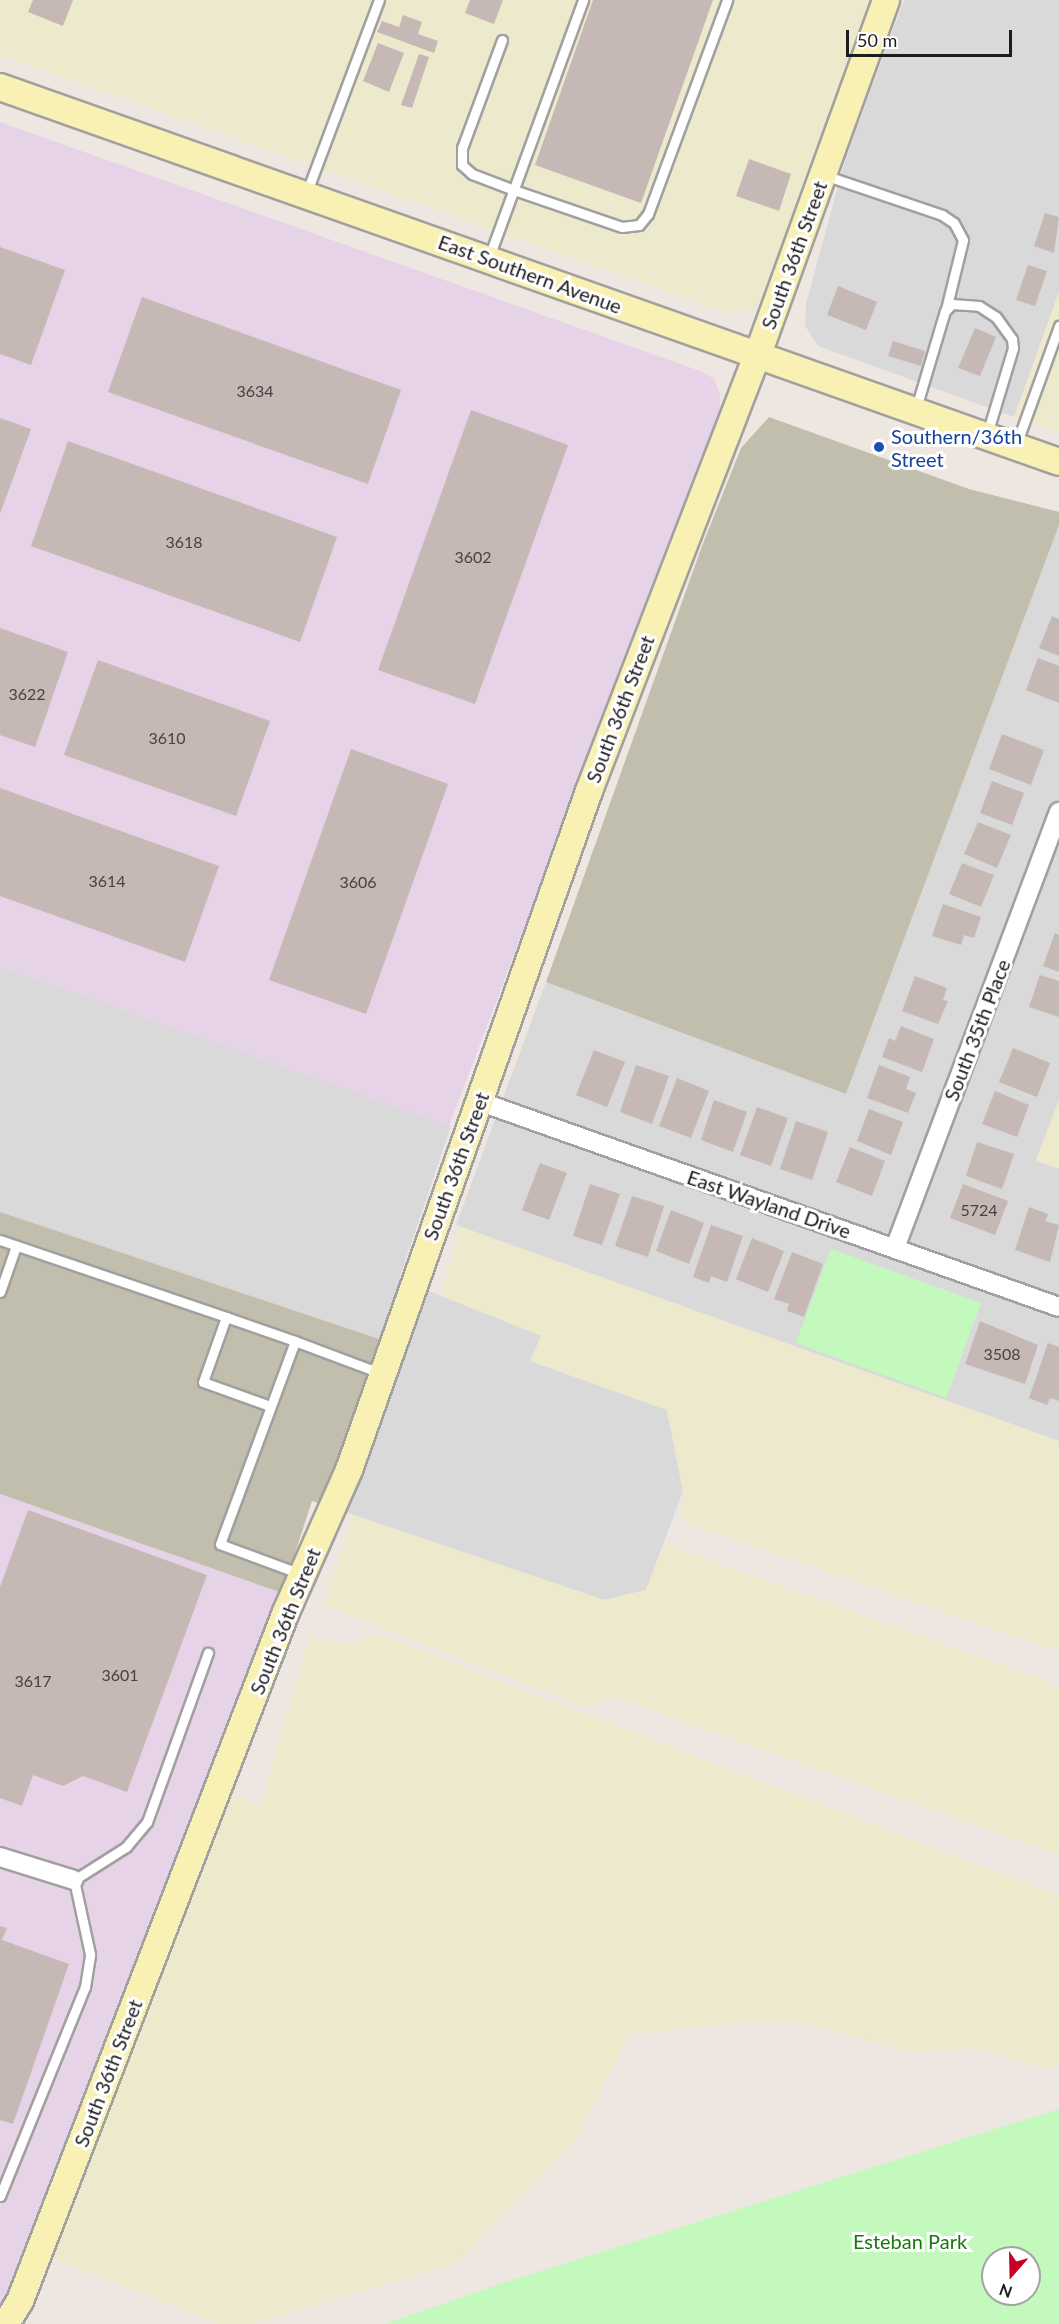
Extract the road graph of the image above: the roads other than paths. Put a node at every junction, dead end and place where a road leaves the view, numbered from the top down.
1 (379, 0) edge
2 (583, 0) edge
3 (727, 0) edge
4 (886, 0) edge
5 (502, 40) dead end
6 (0, 87) edge
7 (822, 175) junction
8 (514, 190) junction
9 (306, 194) junction
10 (489, 259) junction
11 (945, 311) junction
12 (1059, 326) edge
13 (758, 354) junction
14 (915, 411) junction
15 (986, 437) junction
16 (1016, 448) junction
17 (1059, 462) edge
18 (1059, 812) edge
19 (478, 1101) junction
20 (0, 1240) edge
21 (16, 1246) junction
22 (895, 1248) junction
23 (0, 1292) edge
24 (1059, 1306) edge
25 (226, 1317) junction
26 (295, 1341) junction
27 (382, 1374) junction
28 (270, 1406) junction
29 (302, 1574) junction
30 (208, 1653) dead end
31 (0, 1857) edge
32 (74, 1880) junction
33 (0, 2196) edge
34 (6, 2324) edge

1 - 9 lane
2 - 8 lane
3 - 8 lane
4 - 7 street, South 36th Street
5 - 8 lane
6 - 9 street, East Southern Avenue
7 - 11 lane
7 - 13 street, South 36th Street
8 - 10 lane
9 - 10 street, East Southern Avenue
10 - 13 street, East Southern Avenue
11 - 14 lane
11 - 15 lane
12 - 16 lane
13 - 14 street, East Southern Avenue
13 - 19 street, South 36th Street
14 - 15 street, East Southern Avenue
15 - 16 street, East Southern Avenue
16 - 17 street, East Southern Avenue
18 - 22 street, South 35th Place
19 - 22 street, East Wayland Drive
19 - 27 street, South 36th Street
20 - 21 lane
21 - 23 lane
21 - 25 lane
22 - 24 street, East Wayland Drive
25 - 26 lane
25 - 28 lane
26 - 27 lane
26 - 28 lane
27 - 29 street, South 36th Street
28 - 29 lane
29 - 34 street, South 36th Street
30 - 32 lane
31 - 32 street
32 - 33 lane

